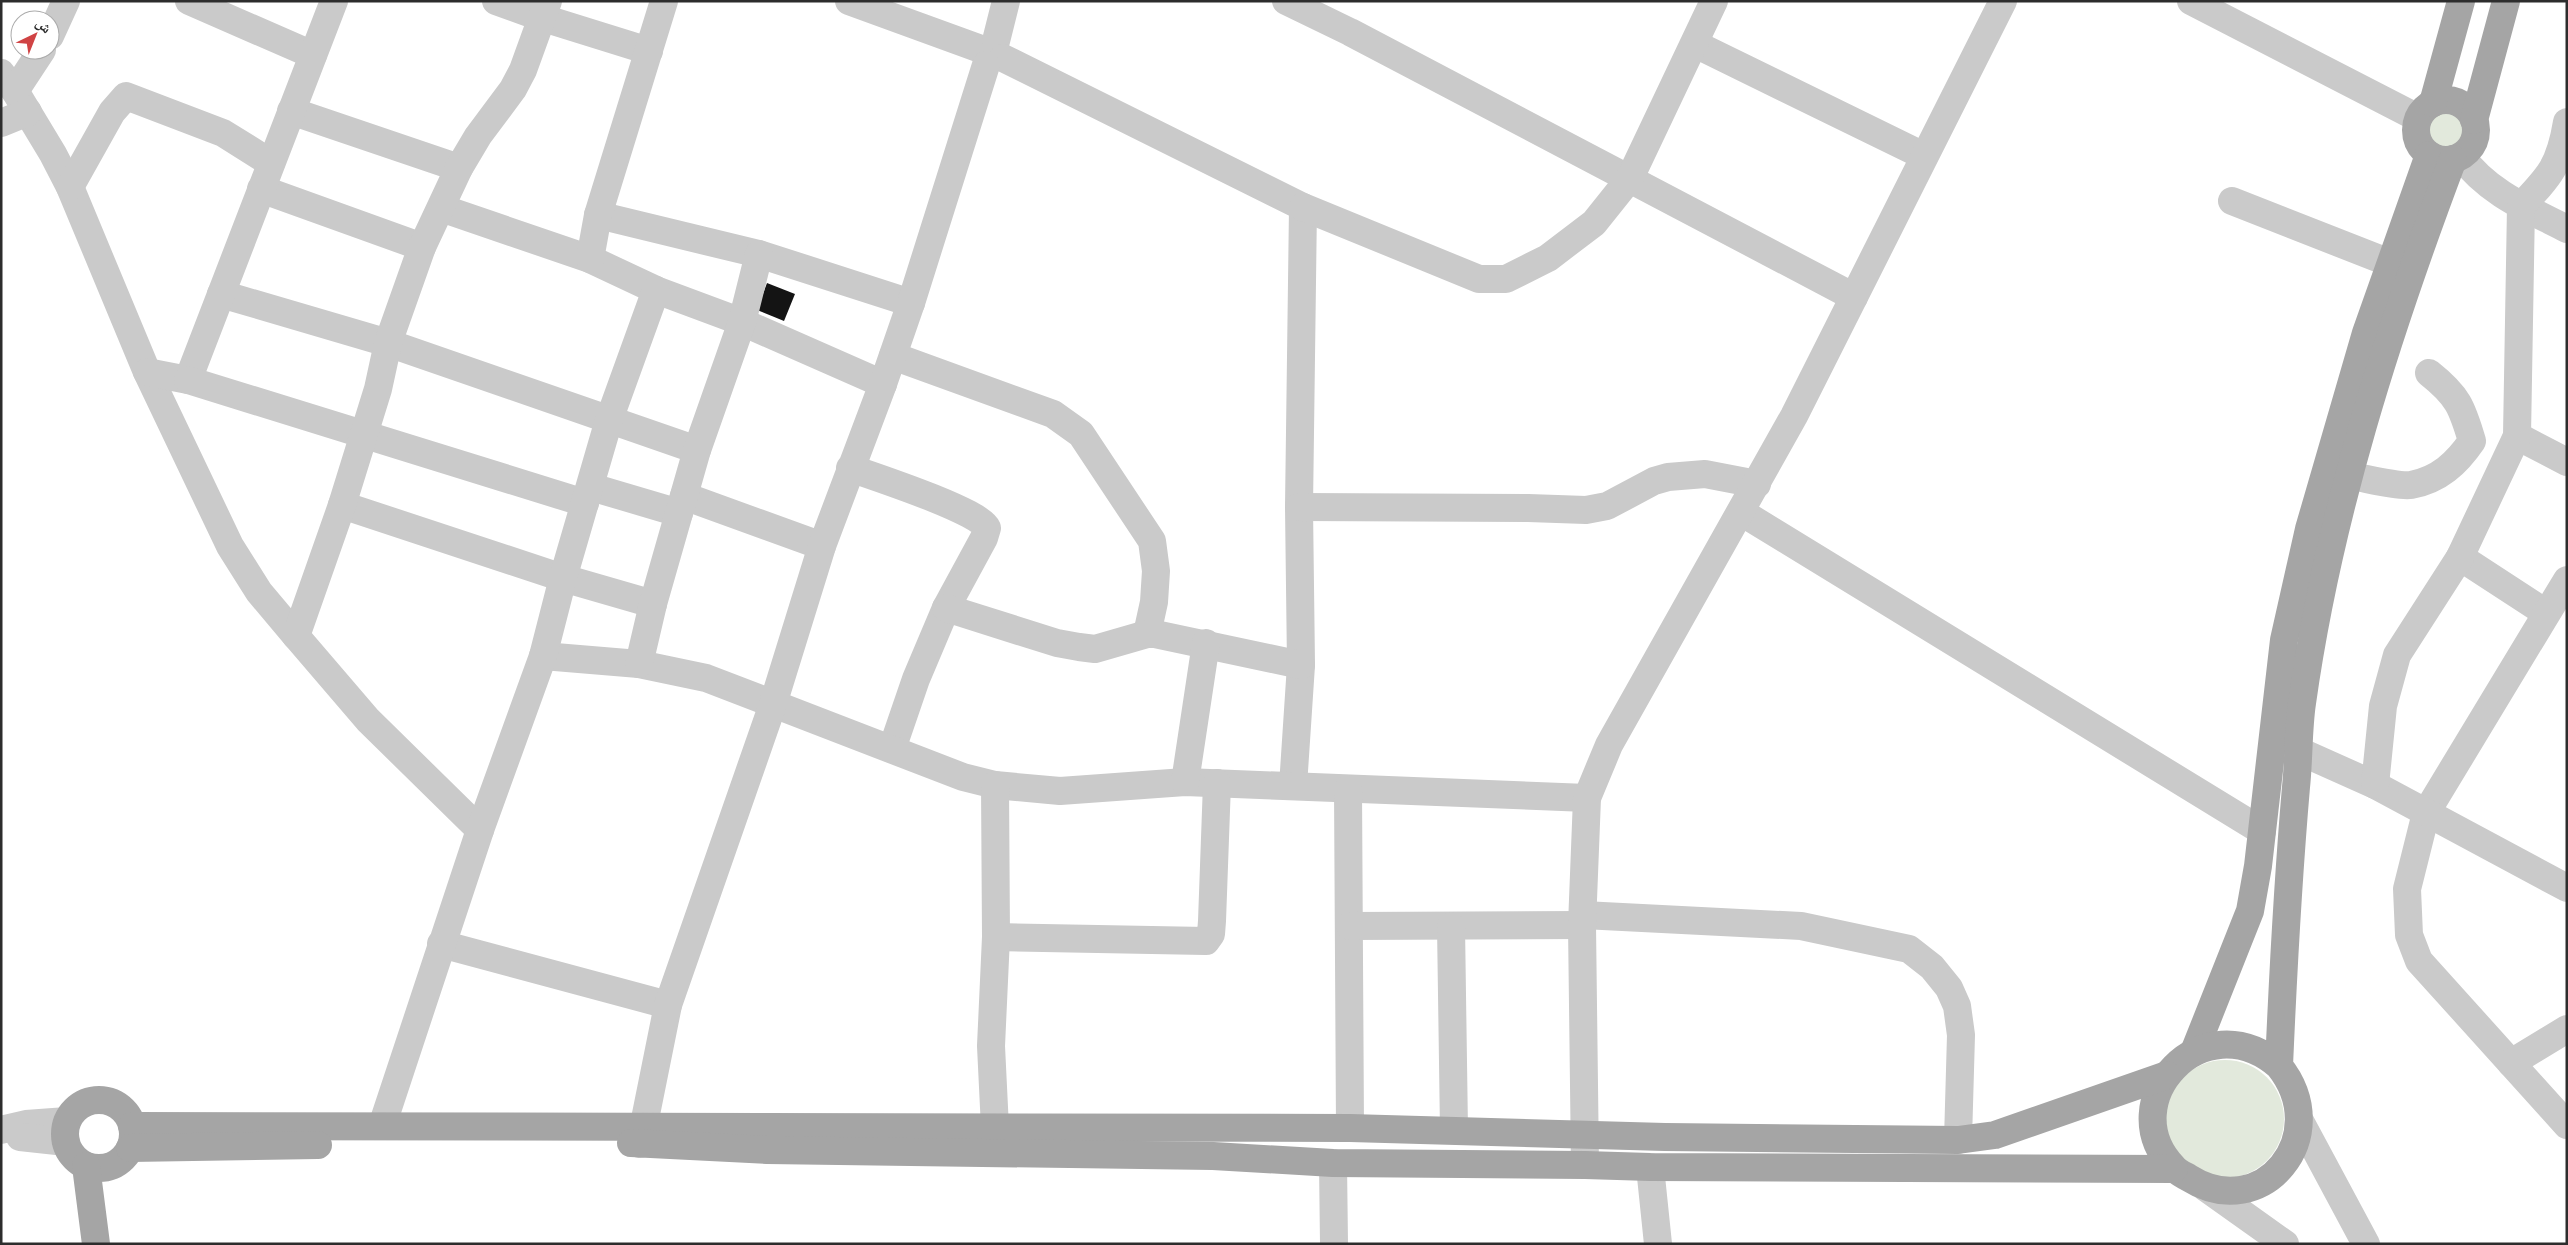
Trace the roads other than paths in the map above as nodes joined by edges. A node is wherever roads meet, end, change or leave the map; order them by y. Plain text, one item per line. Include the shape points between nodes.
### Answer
1 (66, 1) edge
2 (189, 1) edge
3 (334, 1) edge
4 (496, 1) edge
5 (664, 1) edge
6 (849, 1) edge
7 (1006, 1) edge
8 (1286, 1) edge
9 (1714, 1) edge
10 (2003, 1) edge
11 (2191, 1) edge
12 (2461, 1) edge
13 (2506, 1) edge
14 (546, 10) edge
15 (60, 14) edge
16 (1696, 44) junction
17 (649, 51) junction
18 (991, 53) junction
19 (313, 55) junction
20 (36, 60) edge
21 (15, 92) edge
22 (291, 111) junction
23 (2426, 111) junction
24 (2474, 120) junction
25 (2567, 122) edge
26 (1, 123) edge
27 (1924, 156) junction
28 (2448, 157) junction
29 (271, 163) junction
30 (459, 168) junction
31 (1630, 178) junction
32 (70, 187) junction
33 (261, 189) junction
34 (2232, 201) dead end
35 (2521, 206) junction
36 (1303, 207) junction
37 (441, 208) junction
38 (598, 215) junction
39 (2567, 229) edge
40 (422, 248) junction
41 (759, 254) junction
42 (590, 260) junction
43 (2390, 263) junction
44 (656, 290) junction
45 (221, 294) junction
46 (1854, 298) junction
47 (910, 303) junction
48 (742, 322) junction
49 (388, 343) junction
50 (893, 356) junction
51 (147, 372) junction
52 (2429, 374) dead end
53 (188, 380) junction
54 (883, 384) junction
55 (608, 420) junction
56 (363, 433) junction
57 (2517, 436) junction
58 (697, 450) junction
59 (2567, 462) edge
60 (850, 468) junction
61 (2351, 476) junction
62 (1757, 484) junction
63 (588, 495) junction
64 (342, 505) junction
65 (681, 505) junction
66 (1299, 507) junction
67 (1741, 512) junction
68 (822, 546) junction
69 (2460, 557) junction
70 (563, 578) junction
71 (2567, 580) edge
72 (652, 604) junction
73 (946, 608) junction
74 (2546, 613) junction
75 (1147, 634) junction
76 (296, 636) junction
77 (1206, 643) junction
78 (543, 656) junction
79 (639, 664) junction
80 (1302, 665) junction
81 (773, 704) junction
82 (892, 749) junction
83 (2299, 752) junction
84 (1185, 782) junction
85 (1217, 783) junction
86 (995, 785) junction
87 (1293, 786) junction
88 (2375, 786) junction
89 (1348, 789) junction
90 (1587, 798) junction
91 (2426, 813) junction
92 (480, 830) junction
93 (2262, 831) junction
94 (2567, 888) edge
95 (1582, 920) junction
96 (1350, 926) junction
97 (1451, 926) junction
98 (996, 937) junction
99 (441, 944) junction
100 (668, 1006) junction
101 (2567, 1029) edge
102 (2194, 1052) junction
103 (2511, 1063) junction
104 (2279, 1066) junction
105 (2167, 1075) junction
106 (2300, 1120) junction
107 (2567, 1125) edge
108 (382, 1126) junction
109 (994, 1128) junction
110 (1350, 1128) junction
111 (3, 1130) edge
112 (1454, 1130) junction
113 (67, 1132) junction
114 (641, 1135) junction
115 (1584, 1135) junction
116 (131, 1137) junction
117 (1958, 1140) junction
118 (1333, 1163) junction
119 (1584, 1165) junction
120 (96, 1167) junction
121 (1650, 1168) junction
122 (2174, 1168) junction
123 (2204, 1188) junction
124 (96, 1244) edge
125 (1334, 1244) edge
126 (1658, 1244) edge
127 (2285, 1244) edge
128 (2366, 1244) edge

1 - 15 street
2 - 19 street
3 - 19 street
4 - 14 street
5 - 17 street
6 - 18 street
7 - 18 street
8 - 31 street
9 - 16 street
10 - 27 street
11 - 23 street
12 - 23 main road
13 - 24 main road
14 - 17 street
14 - 30 street via 513,89
16 - 27 street
16 - 31 street
17 - 38 street
18 - 36 street
18 - 47 street
19 - 22 street
20 - 21 street
21 - 26 street
21 - 32 street
22 - 29 street
22 - 30 street
23 - 24 main road via 2447,100 2461,104
23 - 28 main road via 2416,134 2423,149
24 - 28 main road via 2473,144
25 - 35 street via 2558,162
27 - 46 street
28 - 35 street
28 - 43 main road
28 - 61 main road
29 - 32 street via 223,133 126,96 112,112
29 - 33 street
30 - 37 street
31 - 36 street via 1594,223 1548,258 1506,279 1479,279
31 - 46 street
32 - 51 street
33 - 40 street
33 - 45 street
34 - 43 street
35 - 39 street
35 - 57 street
36 - 66 street
37 - 40 street
37 - 42 street
38 - 41 street
38 - 42 street
40 - 49 street
41 - 47 street
41 - 48 street
42 - 44 street
43 - 93 main road via 2317,501 2286,631
44 - 48 street
44 - 55 street
45 - 49 street
45 - 53 street
46 - 62 street
47 - 50 street
48 - 54 street
48 - 58 street
49 - 55 street
49 - 56 street via 378,389
50 - 54 street
50 - 75 street via 1053,414 1081,434 1152,541 1156,571
51 - 53 street
51 - 76 street via 230,546 259,592
52 - 61 street via 2445,386 2463,410 2472,441 2460,459 2444,473 2410,486
53 - 56 street
54 - 60 street
55 - 58 street
55 - 63 street
56 - 63 street
56 - 64 street
57 - 59 street
57 - 69 street
58 - 65 street
60 - 68 street
60 - 73 street via 951,506 985,523 984,538
61 - 83 main road via 2322,588 2302,706
62 - 66 street via 1705,474 1668,477 1607,506 1586,510
62 - 67 street
63 - 65 street
63 - 70 street
64 - 70 street
64 - 76 street
65 - 68 street
65 - 72 street
66 - 80 street
67 - 90 street via 1609,745
67 - 93 street
68 - 81 street
69 - 74 street
69 - 88 street via 2397,654 2383,706
70 - 72 street
70 - 78 street
71 - 74 street
72 - 79 street
73 - 75 street via 1079,647 1095,649
73 - 82 street via 916,679
74 - 91 street
75 - 77 street
76 - 92 street via 368,720
77 - 80 street
77 - 84 street
78 - 79 street
78 - 92 street
79 - 81 street via 706,678
80 - 87 street
81 - 82 street
81 - 100 street
82 - 86 street via 963,777
83 - 88 street
83 - 104 main road via 2290,842
84 - 85 street
84 - 86 street via 1060,790
85 - 87 street
85 - 98 street via 1212,921 1211,934 1206,941
86 - 98 street
87 - 89 street
88 - 91 street
89 - 90 street
89 - 96 street
90 - 95 street
91 - 94 street
91 - 103 street via 2407,889 2407,920 2413,950
92 - 99 street
93 - 102 main road via 2250,911
95 - 97 street
95 - 115 street
95 - 117 street via 1802,926 1909,949 1932,967 1949,988 1957,1006 1961,1036
96 - 97 street
96 - 110 street
97 - 112 street
98 - 109 street via 991,1046
99 - 100 street
99 - 108 street
100 - 114 street
101 - 103 street
102 - 104 main road via 2216,1045 2239,1045 2260,1053
102 - 105 main road
103 - 107 street
104 - 106 main road via 2295,1091
105 - 117 main road via 1995,1135
105 - 122 main road via 2154,1106 2154,1123 2164,1155
106 - 123 main road via 2293,1149 2275,1173 2242,1189
106 - 128 street
108 - 114 main road
108 - 116 main road
109 - 110 main road
109 - 114 main road
110 - 112 main road
111 - 113 street via 26,1124
112 - 115 main road
113 - 116 main road via 81,1105 102,1100 121,1108
113 - 120 main road via 77,1160
114 - 116 main road
114 - 118 main road via 777,1150 1213,1156
115 - 117 main road
115 - 119 street
116 - 120 main road via 117,1164
118 - 119 main road
118 - 125 street
119 - 121 main road
120 - 124 main road
121 - 122 main road
121 - 126 street
122 - 123 main road
123 - 127 street

